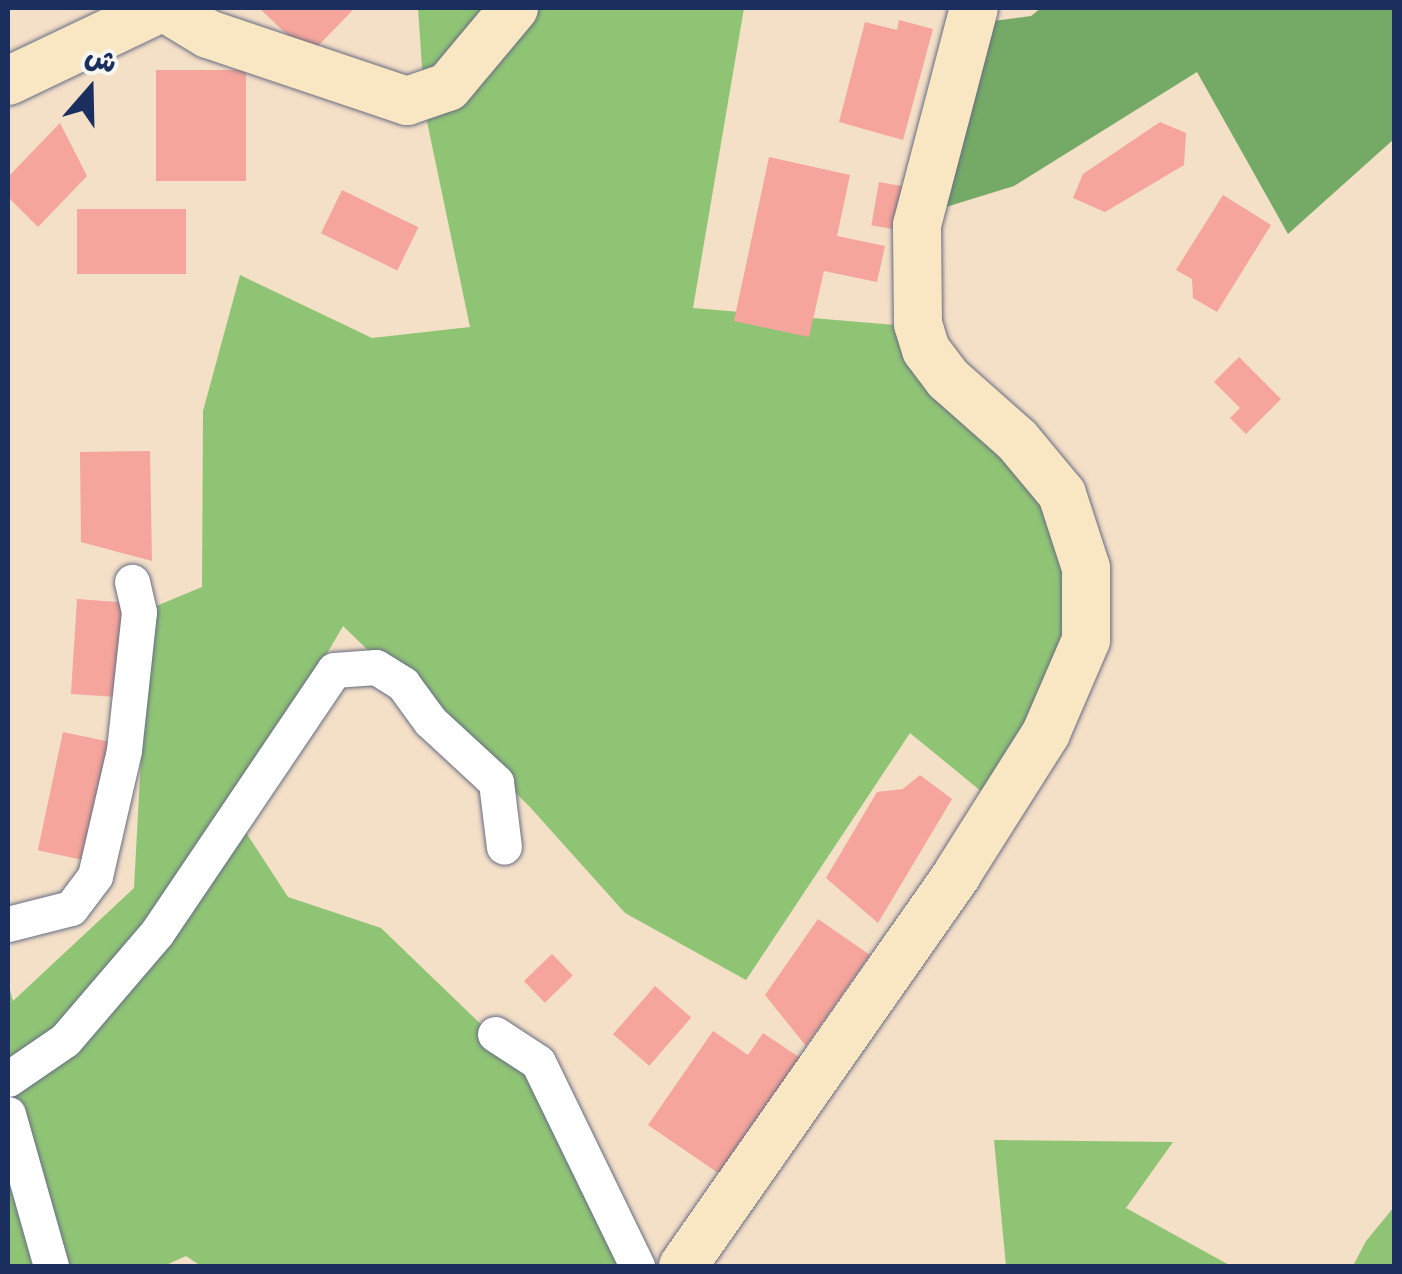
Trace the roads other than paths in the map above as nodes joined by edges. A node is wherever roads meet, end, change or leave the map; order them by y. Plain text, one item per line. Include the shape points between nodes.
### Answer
1 (163, 8) edge
2 (514, 8) edge
3 (974, 8) edge
4 (8, 81) edge
5 (132, 582) dead end
6 (504, 847) dead end
7 (8, 924) edge
8 (495, 1034) dead end
9 (8, 1079) edge
10 (8, 1114) edge
11 (51, 1266) edge
12 (636, 1266) edge
13 (683, 1266) edge

1 - 2 street via 208,34 394,98 421,101 448,86
1 - 4 street
3 - 13 street via 917,225 918,324 926,350 948,379 1017,440 1062,494 1086,568 1086,640 1046,733 957,874
5 - 7 street via 139,612 124,750 95,876 71,908
6 - 9 street via 496,782 430,721 403,684 376,668 334,670 156,934 65,1040
8 - 12 street via 538,1062
10 - 11 street

